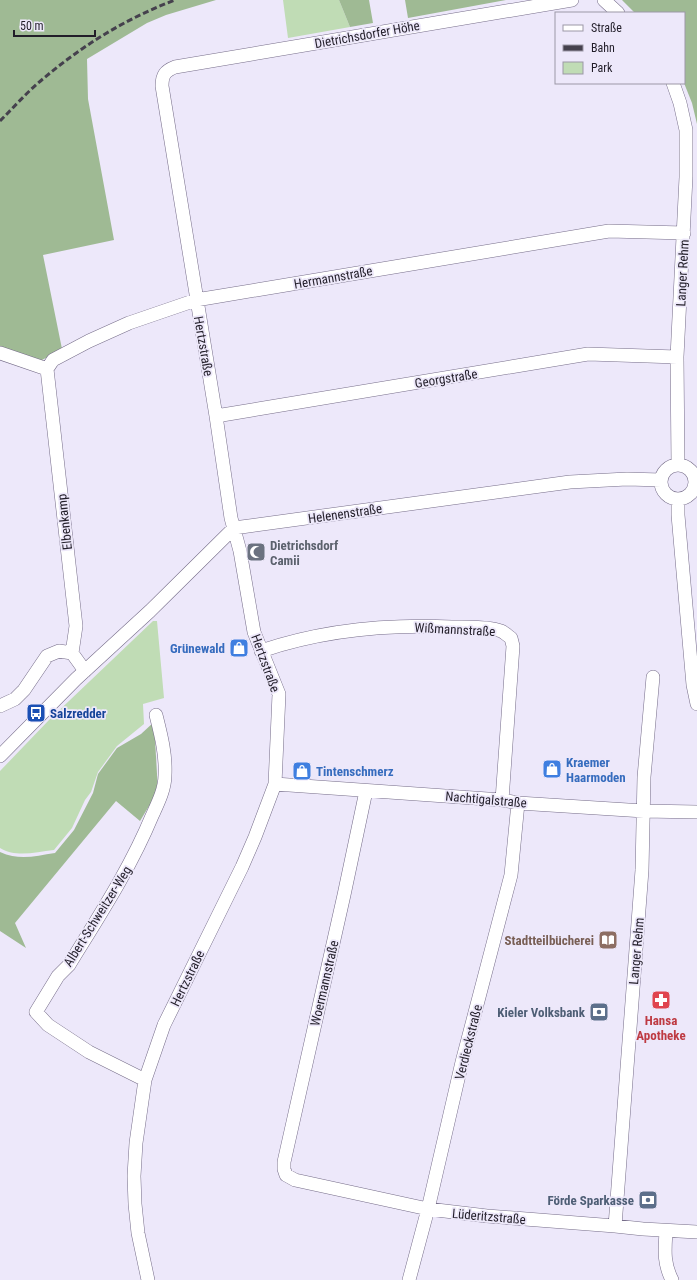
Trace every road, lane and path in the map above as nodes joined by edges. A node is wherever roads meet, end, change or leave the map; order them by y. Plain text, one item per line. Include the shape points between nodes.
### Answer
1 (572, 0) edge
2 (604, 0) edge
3 (617, 12) edge
4 (164, 73) joint
5 (673, 84) edge
6 (692, 178) edge
7 (684, 233) junction
8 (196, 300) junction
9 (0, 353) edge
10 (677, 357) junction
11 (47, 369) junction
12 (216, 416) junction
13 (678, 465) junction
14 (661, 480) junction
15 (678, 499) junction
16 (234, 528) junction
17 (261, 651) junction
18 (72, 653) junction
19 (85, 671) junction
20 (653, 677) dead end
21 (697, 704) edge
22 (0, 706) edge
23 (156, 715) dead end
24 (0, 756) edge
25 (274, 784) junction
26 (366, 791) junction
27 (502, 800) junction
28 (518, 802) junction
29 (644, 811) junction
30 (697, 812) edge
31 (145, 1080) junction
32 (286, 1175) joint
33 (428, 1209) junction
34 (615, 1226) junction
35 (666, 1230) junction
36 (697, 1232) edge
37 (148, 1280) edge
38 (409, 1280) edge
39 (672, 1280) edge

1 - 4 street, Dietrichsdorfer Höhe via 174,67
2 - 3 street
4 - 8 street, Hertzstraße via 162,86
5 - 6 street, Langer Rehm via 686,130
6 - 7 street, Langer Rehm
7 - 8 street, Hermannstraße via 609,231
7 - 10 street, Langer Rehm
8 - 11 street, Hermannstraße via 129,323 89,341 53,360
8 - 12 street, Hertzstraße
9 - 11 street
10 - 12 street, Georgstraße via 588,354
10 - 13 street, Langer Rehm
11 - 18 street, Elbenkamp via 76,626
12 - 16 street, Hertzstraße
13 - 14 street via 665,471
13 - 15 street via 688,468 695,482 692,492
14 - 15 street via 667,495
14 - 16 street, Helenenstraße via 570,482
15 - 21 street via 693,685
16 - 17 street, Hertzstraße via 254,632
16 - 19 street
17 - 25 street, Hertzstraße via 279,694
17 - 27 street, Wißmannstraße via 319,635 382,627 435,626 501,631 511,638 513,646
18 - 19 street
18 - 22 street via 59,651 47,656 24,690
19 - 24 street
20 - 29 street, Langer Rehm via 644,777
23 - 31 street, Albert-Schweitzer-Weg via 164,746 163,791 124,874 69,965 58,976 36,1012 48,1025 89,1052
25 - 26 street, Nachtigalstraße
25 - 31 street, Hertzstraße via 242,867 164,1025
26 - 27 street, Nachtigalstraße
26 - 32 street, Woermannstraße via 284,1162
27 - 28 street, Nachtigalstraße
28 - 29 street, Nachtigalstraße
28 - 33 street, Verdieckstraße via 510,875 462,1062
29 - 30 street, Nachtigalstraße
29 - 34 street, Langer Rehm via 642,870
31 - 37 street, Hertzstraße via 134,1176 138,1233
32 - 33 street, Lüderitzstraße via 295,1180
33 - 34 street, Lüderitzstraße
33 - 38 street, Verdieckstraße
34 - 35 street, Lüderitzstraße
35 - 36 street, Lüderitzstraße
35 - 39 street via 665,1259

